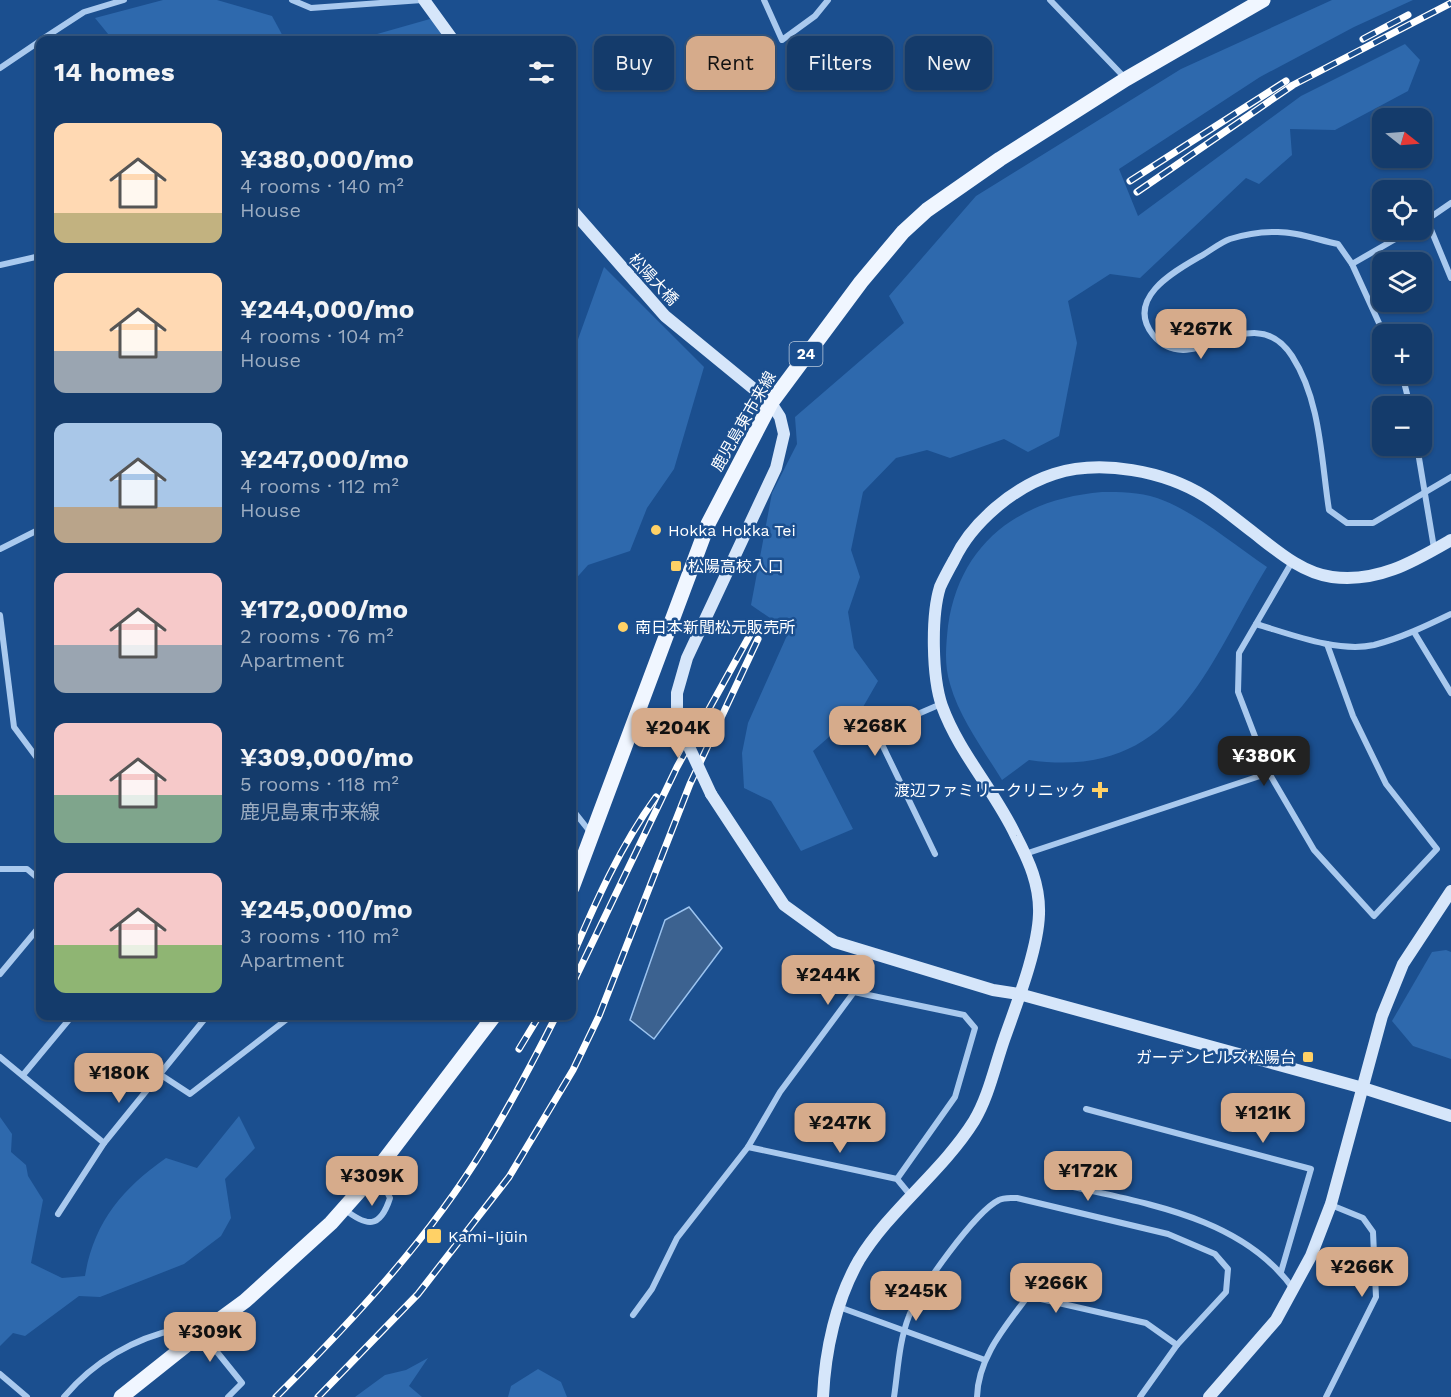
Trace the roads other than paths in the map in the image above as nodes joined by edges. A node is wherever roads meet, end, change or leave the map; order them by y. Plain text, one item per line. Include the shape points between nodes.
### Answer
1 (123, 0) edge
2 (292, 0) edge
3 (423, 0) edge
4 (764, 0) edge
5 (828, 0) edge
6 (1050, 0) edge
7 (1263, 0) edge
8 (48, 36) edge
9 (450, 36) edge
10 (36, 44) edge
11 (0, 68) edge
12 (1126, 79) junction
13 (1451, 203) edge
14 (576, 215) edge
15 (1432, 216) edge
16 (1432, 238) edge
17 (1394, 240) edge
18 (36, 257) edge
19 (1352, 264) junction
20 (0, 265) edge
21 (1451, 278) edge
22 (1379, 324) edge
23 (771, 403) junction
24 (1420, 456) edge
25 (1451, 477) edge
26 (1426, 492) junction
27 (36, 531) edge
28 (1451, 540) edge
29 (0, 549) edge
30 (1435, 550) junction
31 (1292, 562) junction
32 (1451, 614) edge
33 (0, 615) edge
34 (1256, 624) junction
35 (1414, 632) junction
36 (1327, 644) junction
37 (1451, 693) edge
38 (941, 704) junction
39 (36, 757) edge
40 (1269, 773) junction
41 (576, 814) edge
42 (593, 836) junction
43 (935, 854) dead end
44 (1025, 854) junction
45 (0, 869) edge
46 (36, 877) edge
47 (576, 878) edge
48 (1451, 891) edge
49 (36, 931) edge
50 (0, 974) edge
51 (1019, 994) junction
52 (69, 1020) edge
53 (199, 1020) edge
54 (286, 1020) edge
55 (485, 1020) edge
56 (201, 1022) joint
57 (0, 1057) edge
58 (158, 1073) junction
59 (23, 1075) junction
60 (1363, 1088) junction
61 (1086, 1109) dead end
62 (1451, 1116) edge
63 (104, 1143) junction
64 (748, 1147) junction
65 (370, 1179) junction
66 (897, 1179) junction
67 (1069, 1186) dead end
68 (911, 1197) junction
69 (1331, 1204) junction
70 (343, 1208) junction
71 (58, 1214) dead end
72 (1281, 1272) junction
73 (1294, 1290) junction
74 (839, 1307) junction
75 (633, 1315) dead end
76 (904, 1330) junction
77 (204, 1331) junction
78 (188, 1343) junction
79 (1177, 1345) junction
80 (985, 1360) junction
81 (0, 1374) edge
82 (27, 1397) edge
83 (64, 1397) edge
84 (121, 1397) edge
85 (228, 1397) edge
86 (823, 1397) edge
87 (894, 1397) edge
88 (977, 1397) edge
89 (1140, 1397) edge
90 (1209, 1397) edge
91 (1326, 1397) edge

1 - 8 street via 84,12
2 - 3 street via 311,8
3 - 9 street
4 - 5 street via 782,40
6 - 12 street
7 - 12 main road, 鹿児島東市来線 / 24
10 - 11 street
12 - 23 main road, 鹿児島東市来線 / 24 via 927,210 861,282
13 - 15 street
14 - 23 street, 松陽大橋 via 665,316
16 - 21 street
17 - 19 street
18 - 20 street
19 - 22 street
19 - 26 street via 1338,244 1276,231 1229,240 1161,281 1149,301 1147,322 1167,348 1180,351 1240,333 1269,336 1280,343 1302,375 1320,430 1329,510 1347,524 1374,523
23 - 42 main road, 鹿児島東市来線 / 24 via 708,524
23 - 51 street, bridge via 783,425 783,448 687,658 677,693 677,712 684,736 711,794 784,905 835,942 993,990
24 - 26 street
25 - 26 street
26 - 30 street
27 - 29 street
28 - 30 street
30 - 31 street via 1401,569 1357,577 1329,577
31 - 34 street
31 - 38 street via 1204,495 1171,481 1120,468 1056,473 1000,505 958,550 941,586 935,611
32 - 35 street
33 - 39 street via 14,727
34 - 36 street
34 - 40 street via 1239,653 1238,692
35 - 36 street via 1371,645
35 - 37 street
36 - 40 street via 1353,716 1386,784 1437,849 1374,916 1314,850
38 - 43 street via 876,732
38 - 44 street via 973,765 1005,812
40 - 44 street
41 - 42 street
42 - 47 main road, 鹿児島東市来線 / 24
44 - 51 street via 1035,878 1039,915
45 - 46 street via 27,869
48 - 60 street via 1403,964 1382,1016
49 - 50 street
51 - 60 street
51 - 68 street via 976,1119
52 - 59 street
53 - 56 street
54 - 58 street via 190,1094
55 - 65 main road
56 - 58 street
57 - 59 street
58 - 63 street
59 - 63 street
60 - 62 street
60 - 69 street
61 - 72 street via 1311,1169
63 - 71 street
64 - 66 street
64 - 66 street via 780,1092 854,992 964,1015 975,1028 955,1097
64 - 75 street via 677,1238 652,1289
65 - 70 main road
65 - 70 street via 386,1190 390,1198 379,1219 363,1222
66 - 68 street
67 - 72 street via 1176,1211 1222,1230
68 - 74 street via 860,1258
69 - 73 street
69 - 91 street via 1363,1218 1373,1232 1376,1297
70 - 77 main road via 245,1301
72 - 73 street
73 - 90 street via 1254,1348
74 - 76 street
74 - 86 street
76 - 79 street via 909,1313 939,1266 989,1206 1001,1199 1017,1198 1168,1234 1215,1254 1228,1269 1226,1293
76 - 80 street
76 - 87 street
77 - 78 main road
77 - 85 street via 242,1383
78 - 83 street via 178,1329 152,1335 104,1361
78 - 84 main road
79 - 80 street via 1146,1323 1028,1296
79 - 89 street
80 - 88 street
81 - 82 street

